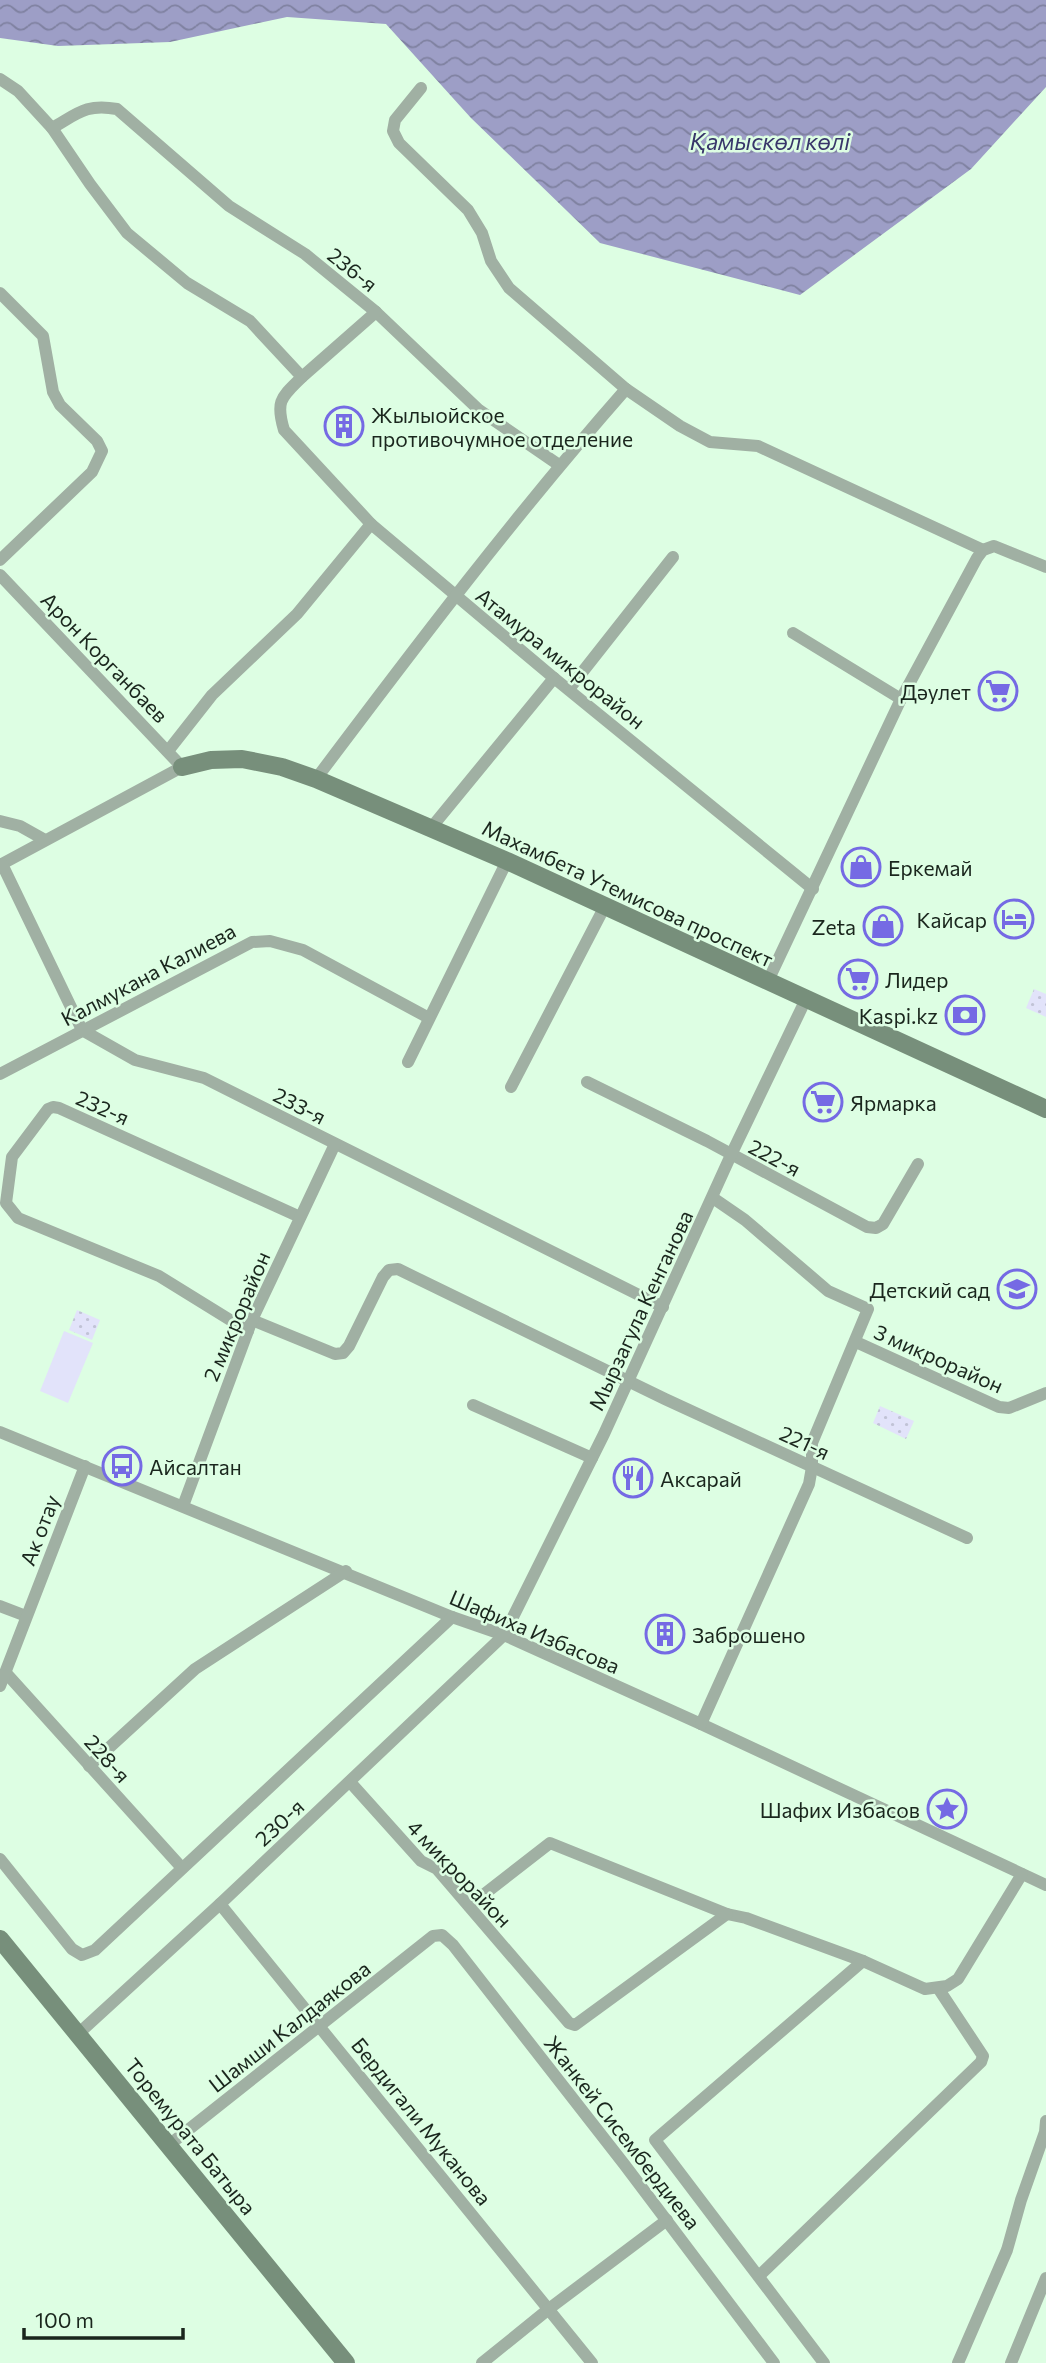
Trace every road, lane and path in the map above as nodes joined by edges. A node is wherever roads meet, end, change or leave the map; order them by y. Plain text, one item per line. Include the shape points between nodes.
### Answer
1 (0, 79) edge
2 (421, 88) dead end
3 (52, 128) junction
4 (0, 293) edge
5 (376, 312) junction
6 (302, 376) junction
7 (626, 389) junction
8 (559, 465) junction
9 (371, 524) junction
10 (983, 550) junction
11 (673, 557) dead end
12 (0, 560) edge
13 (1046, 566) edge
14 (0, 575) edge
15 (455, 596) junction
16 (793, 633) dead end
17 (554, 678) junction
18 (569, 690) junction
19 (901, 699) junction
20 (168, 751) junction
21 (181, 767) junction
22 (316, 779) junction
23 (0, 821) edge
24 (431, 828) junction
25 (46, 840) junction
26 (507, 861) junction
27 (1, 864) edge
28 (813, 889) junction
29 (606, 906) junction
30 (768, 982) junction
31 (806, 999) junction
32 (429, 1018) junction
33 (82, 1030) junction
34 (408, 1062) dead end
35 (0, 1073) edge
36 (587, 1082) dead end
37 (511, 1087) dead end
38 (1046, 1109) edge
39 (335, 1144) junction
40 (731, 1156) junction
41 (918, 1164) dead end
42 (713, 1198) junction
43 (3, 1204) edge
44 (300, 1217) junction
45 (663, 1307) junction
46 (250, 1325) junction
47 (856, 1342) junction
48 (627, 1381) junction
49 (1046, 1392) edge
50 (473, 1405) dead end
51 (0, 1432) edge
52 (592, 1458) junction
53 (85, 1466) junction
54 (812, 1467) junction
55 (183, 1506) junction
56 (967, 1538) dead end
57 (346, 1572) junction
58 (0, 1606) edge
59 (26, 1616) junction
60 (452, 1617) junction
61 (504, 1635) junction
62 (6, 1673) junction
63 (0, 1686) edge
64 (701, 1724) junction
65 (89, 1766) junction
66 (350, 1782) junction
67 (0, 1858) edge
68 (181, 1868) junction
69 (1021, 1874) junction
70 (1046, 1885) edge
71 (220, 1904) junction
72 (470, 1906) junction
73 (727, 1914) junction
74 (433, 1936) joint
75 (0, 1939) edge
76 (863, 1961) junction
77 (937, 1988) junction
78 (320, 2027) junction
79 (78, 2034) junction
80 (1046, 2121) edge
81 (169, 2145) junction
82 (667, 2220) junction
83 (759, 2277) junction
84 (1046, 2278) edge
85 (550, 2308) junction
86 (346, 2363) edge
87 (482, 2363) edge
88 (593, 2363) edge
89 (774, 2363) edge
90 (824, 2363) edge
91 (958, 2363) edge
92 (1011, 2363) edge

1 - 3 street via 18,91
2 - 7 street via 395,120 393,131 399,143 468,210 509,288
3 - 5 street, 236-я via 87,108 117,109 229,206 305,254
3 - 6 street via 127,233 187,283 250,321
4 - 12 street via 43,336 53,392 102,451 92,472
5 - 6 street
5 - 8 street, 236-я via 479,410
6 - 9 street, Атамура микрорайон via 283,397 278,413 284,430
7 - 8 street
7 - 10 street via 710,442 758,446
8 - 15 street
9 - 15 street, Атамура микрорайон
9 - 20 street via 297,614 212,695
10 - 13 street via 994,546
10 - 19 street
11 - 18 street
14 - 20 street, Арон Корганбаев
15 - 17 street, Атамура микрорайон
15 - 22 street
16 - 19 street
17 - 18 street, Атамура микрорайон
17 - 24 street
18 - 28 street, Атамура микрорайон
19 - 28 street
20 - 21 street, Арон Корганбаев
21 - 22 street, Махамбета Утемисова проспект via 242,759
21 - 25 street
22 - 24 street, Махамбета Утемисова проспект
23 - 25 street
24 - 26 street, Махамбета Утемисова проспект
25 - 27 street
26 - 29 street, Махамбета Утемисова проспект
26 - 32 street
27 - 33 street
28 - 30 street
29 - 30 street, Махамбета Утемисова проспект
29 - 37 street
30 - 31 street, Махамбета Утемисова проспект
31 - 38 street, Махамбета Утемисова проспект
31 - 40 street, Мырзагула Кенганова
32 - 33 street, Калмукана Калиева via 303,950 270,941 251,942
32 - 34 street
33 - 35 street, Калмукана Калиева
33 - 39 street, 233-я via 135,1060 204,1078
36 - 40 street, 222-я
39 - 44 street, 2 микрорайон
39 - 45 street, 233-я
40 - 41 street, 222-я via 876,1228 883,1224
40 - 42 street, Мырзагула Кенганова
42 - 45 street, Мырзагула Кенганова
42 - 47 street via 828,1291 869,1309
43 - 44 street, 232-я via 12,1157 52,1107
43 - 46 street, 232-я via 18,1218 159,1276
44 - 46 street, 2 микрорайон
45 - 48 street, Мырзагула Кенганова
46 - 48 street, 232-я via 343,1353 383,1277 398,1269
46 - 55 street, 2 микрорайон
47 - 49 street, 3 микрорайон via 999,1406 1009,1408
47 - 54 street via 812,1443
48 - 52 street, Мырзагула Кенганова
48 - 54 street, 221-я
50 - 52 street
51 - 53 street, Шафиха Избасова
52 - 61 street, Мырзагула Кенганова
53 - 55 street, Шафиха Избасова
53 - 59 street, Ак отау
54 - 56 street, 221-я
54 - 64 street via 809,1485 772,1571
55 - 57 street, Шафиха Избасова
57 - 60 street, Шафиха Избасова
57 - 65 street via 195,1669
58 - 59 street
59 - 62 street, Ак отау
60 - 61 street, Шафиха Избасова
60 - 68 street, 230-я
61 - 64 street, Шафиха Избасова
61 - 66 street, 230-я
62 - 63 street, Ак отау
62 - 65 street, 228-я
64 - 69 street, Шафиха Избасова
65 - 68 street, 228-я
66 - 71 street, 230-я
66 - 72 street, 4 микрорайон via 421,1861 436,1869
67 - 68 street, 230-я via 72,1949 82,1955 95,1950
69 - 70 street, Шафиха Избасова
69 - 77 street via 958,1979
71 - 78 street, Бердигали Муканова
71 - 79 street, 230-я
72 - 73 street via 550,1843
72 - 73 street, 4 микрорайон via 575,2025
73 - 76 street
74 - 78 street, Шамши Калдаякова
74 - 82 street, Жанкей Сисембердиева via 442,1935 453,1945
75 - 79 street, Торемурата Батыра
76 - 77 street via 925,1989
76 - 83 street via 654,2140
77 - 83 street via 983,2056 981,2062
78 - 81 street, Шамши Калдаякова
78 - 85 street, Бердигали Муканова
79 - 81 street, Торемурата Батыра
80 - 91 street via 1007,2250
81 - 86 street, Торемурата Батыра
82 - 85 street
82 - 89 street, Жанкей Сисембердиева
83 - 90 street
84 - 92 street
85 - 87 street
85 - 88 street, Бердигали Муканова

